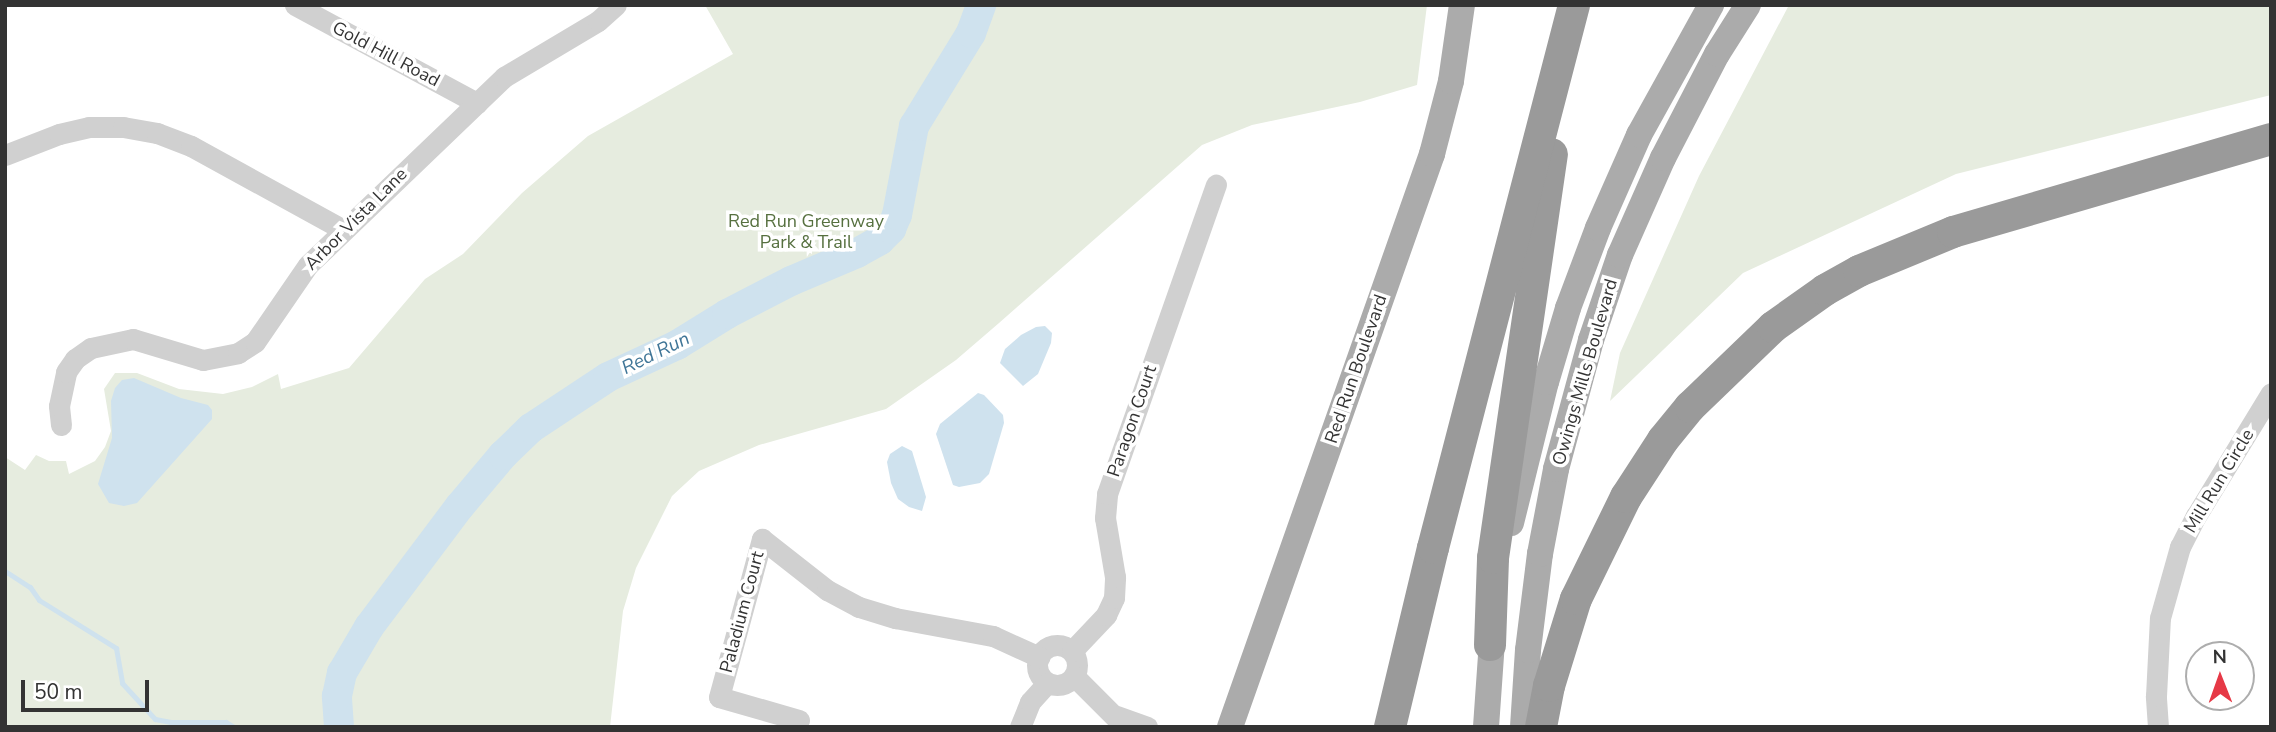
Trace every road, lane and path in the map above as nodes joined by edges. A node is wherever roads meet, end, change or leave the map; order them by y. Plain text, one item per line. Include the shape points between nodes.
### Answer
1 (295, 5) edge
2 (616, 5) edge
3 (1462, 5) edge
4 (1574, 5) edge
5 (1585, 5) edge
6 (1711, 5) edge
7 (1748, 5) edge
8 (477, 103) junction
9 (2271, 139) edge
10 (5, 155) edge
11 (1216, 185) dead end
12 (342, 229) junction
13 (1904, 252) junction
14 (2271, 393) edge
15 (61, 425) dead end
16 (1490, 645) junction
17 (1072, 651) junction
18 (1038, 657) junction
19 (1074, 676) junction
20 (1047, 682) junction
21 (2156, 696) junction
22 (799, 720) dead end
23 (1121, 721) edge
24 (1020, 727) edge
25 (1147, 727) edge
26 (1230, 727) edge
27 (1390, 727) edge
28 (1486, 727) edge
29 (1523, 727) edge
30 (1541, 727) edge
31 (1562, 727) edge
32 (2158, 727) edge
33 (2167, 727) edge

1 - 8 street, Gold Hill Road
2 - 8 street, Arbor Vista Lane via 598,21 520,64
3 - 26 main road, Red Run Boulevard via 1451,81 1432,153
4 - 27 highway
5 - 16 highway via 1547,183 1493,558
6 - 16 main road, Owings Mills Boulevard via 1639,135 1568,308 1504,551
7 - 29 main road, Owings Mills Boulevard via 1663,158 1620,256 1591,340 1556,468 1540,554
8 - 12 street, Arbor Vista Lane
9 - 13 highway via 2000,215
10 - 12 street via 89,127 157,133 191,146
11 - 17 street, Paragon Court via 1107,494 1105,518 1114,598 1106,615
12 - 15 street, Arbor Vista Lane via 307,265 255,342 238,353 202,360 133,339 91,348 75,359 66,372 59,406
13 - 30 highway via 1825,290 1773,327 1722,374 1663,440 1608,528 1576,599
13 - 31 highway via 1770,347 1690,431 1647,494 1610,563 1583,639
14 - 21 street, Mill Run Circle via 2180,547 2160,618
16 - 28 main road, Owings Mills Boulevard
17 - 18 street via 1054,645
17 - 19 street via 1077,663
18 - 20 street via 1038,672
18 - 22 street, Paladium Court via 993,636 895,618 841,599 762,539 719,697
19 - 20 street via 1062,685
19 - 23 street
20 - 24 street via 1030,702
21 - 32 street, Mill Run Circle
21 - 33 street, Mill Run Circle
23 - 25 street

